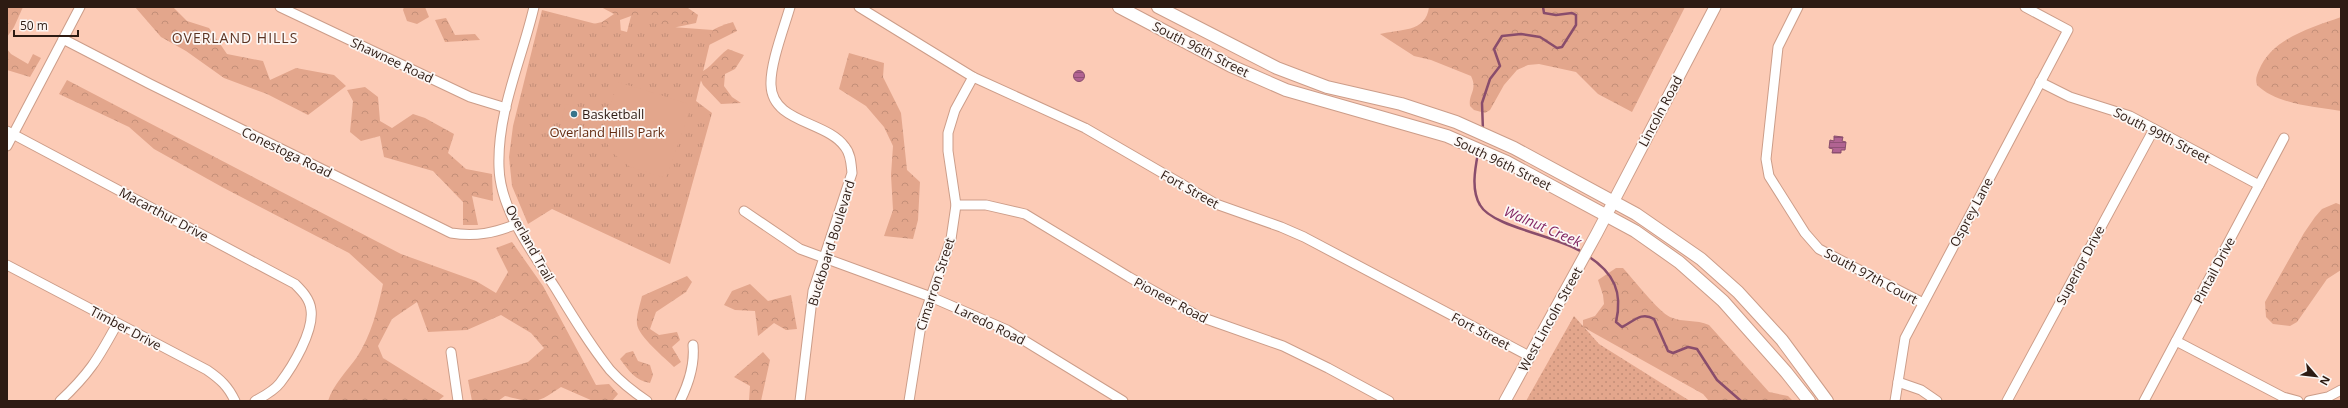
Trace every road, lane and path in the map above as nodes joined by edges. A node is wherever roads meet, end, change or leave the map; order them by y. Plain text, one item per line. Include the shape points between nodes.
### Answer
1 (80, 7) edge
2 (280, 7) edge
3 (534, 7) edge
4 (790, 7) edge
5 (859, 7) edge
6 (1119, 7) edge
7 (1158, 7) edge
8 (1715, 7) edge
9 (1798, 7) edge
10 (2025, 7) edge
11 (872, 10) edge
12 (63, 39) junction
13 (973, 77) junction
14 (2040, 82) junction
15 (506, 108) junction
16 (2154, 128) junction
17 (10, 132) edge
18 (2284, 138) dead end
19 (7, 146) edge
20 (2259, 185) junction
21 (1613, 202) junction
22 (956, 205) junction
23 (744, 211) dead end
24 (1606, 216) junction
25 (517, 224) junction
26 (824, 259) junction
27 (7, 265) edge
28 (931, 297) junction
29 (1922, 303) junction
30 (117, 324) junction
31 (2176, 341) junction
32 (693, 345) dead end
33 (451, 352) dead end
34 (1529, 356) junction
35 (1898, 382) junction
36 (2341, 390) edge
37 (60, 401) edge
38 (235, 401) edge
39 (255, 401) edge
40 (458, 401) edge
41 (647, 401) edge
42 (680, 401) edge
43 (800, 401) edge
44 (909, 401) edge
45 (1123, 401) edge
46 (1388, 401) edge
47 (1505, 401) edge
48 (1809, 401) edge
49 (1827, 401) edge
50 (1895, 401) edge
51 (1938, 401) edge
52 (2007, 401) edge
53 (2144, 401) edge
54 (2298, 401) edge
55 (2309, 401) edge

1 - 12 street
2 - 15 street, Shawnee Road via 470,97
3 - 15 street, Overland Trail
4 - 26 street, Buckboard Boulevard via 773,71 773,97 779,106 791,115 829,132 840,140 851,160 852,173 846,196
5 - 11 street, Fort Street
6 - 24 main road, South 96th Street via 1231,66 1286,90 1448,136 1507,162
7 - 21 main road, South 96th Street via 1277,68 1327,87 1401,104 1456,122 1514,148
8 - 21 street, Lincoln Road
9 - 29 street, South 97th Court via 1778,47 1766,169 1805,232 1819,249
10 - 14 street, Osprey Lane via 2068,30
11 - 13 street, Fort Street
12 - 17 street
12 - 25 street, Conestoga Road via 451,233 487,235
13 - 22 street, Cimarron Street via 955,110 948,133
13 - 34 street, Fort Street via 1085,128 1216,204 1304,237
14 - 16 street, South 99th Street via 2070,97 2125,114
14 - 29 street, Osprey Lane
15 - 25 street, Overland Trail via 499,145 499,168
16 - 20 street, South 99th Street
16 - 52 street, Superior Drive
17 - 19 street
17 - 39 street, Macarthur Drive via 295,284 305,295 311,308 312,323 280,384
18 - 20 street, Pintail Drive
20 - 31 street, Pintail Drive
21 - 24 street, Lincoln Road
21 - 49 main road, South 96th Street via 1658,227 1724,279 1782,340
22 - 28 street, Cimarron Street via 951,240
22 - 46 street, Pioneer Road via 986,205 1025,214 1191,312 1283,346
23 - 26 street, Laredo Road via 800,249
24 - 34 street, West Lincoln Street
24 - 48 main road, South 96th Street via 1654,244 1702,281 1740,317
25 - 41 street, Overland Trail via 586,338 612,371
26 - 28 street, Laredo Road
26 - 43 street, Buckboard Boulevard via 813,291
27 - 30 street, Timber Drive
28 - 44 street, Cimarron Street via 916,344
28 - 45 street, Laredo Road via 1006,330
29 - 35 street, Osprey Lane via 1905,338
30 - 37 street via 98,360
30 - 38 street, Timber Drive via 221,379
31 - 53 street, Pintail Drive
31 - 54 street via 2276,393
32 - 42 street via 692,372
33 - 40 street
34 - 47 street, West Lincoln Street
35 - 50 street, Osprey Lane
35 - 51 street via 1921,390
36 - 55 street via 2328,397

